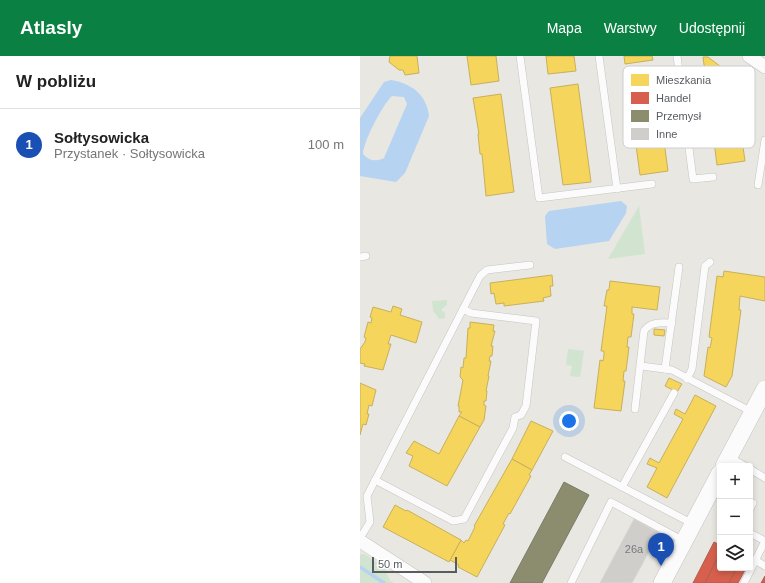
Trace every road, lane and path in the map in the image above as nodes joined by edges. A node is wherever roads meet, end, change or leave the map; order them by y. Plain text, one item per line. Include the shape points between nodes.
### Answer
1 (520, 56) edge
2 (599, 56) edge
3 (677, 56) edge
4 (749, 56) edge
5 (678, 66) edge
6 (765, 67) edge
7 (765, 140) edge
8 (689, 148) edge
9 (713, 177) dead end
10 (652, 184) dead end
11 (758, 185) dead end
12 (618, 189) junction
13 (710, 262) dead end
14 (530, 265) dead end
15 (679, 267) dead end
16 (463, 309) junction
17 (672, 323) junction
18 (641, 366) junction
19 (665, 369) junction
20 (688, 379) junction
21 (765, 389) edge
22 (674, 393) dead end
23 (635, 409) dead end
24 (752, 412) junction
25 (565, 457) dead end
26 (726, 462) edge
27 (753, 471) edge
28 (765, 478) edge
29 (717, 479) edge
30 (375, 480) junction
31 (622, 487) junction
32 (693, 524) junction
33 (753, 535) edge
34 (360, 539) edge
35 (684, 541) junction
36 (765, 541) edge
37 (755, 560) junction
38 (765, 566) edge
39 (425, 583) edge
40 (571, 583) edge
41 (662, 583) edge
42 (744, 583) edge

1 - 12 lane via 539,198
2 - 12 lane
3 - 5 lane
4 - 6 street
7 - 11 lane
8 - 9 lane via 693,179
10 - 12 lane
13 - 20 lane via 705,266 692,369
14 - 16 lane via 483,272
15 - 17 lane
16 - 30 lane
16 - 30 lane via 471,313 536,322 526,406 523,412 515,417 513,428 464,519 452,521
17 - 18 lane via 655,323 644,331
17 - 19 lane
18 - 19 lane
18 - 23 lane
19 - 20 lane
20 - 24 lane
21 - 24 street
22 - 31 lane
24 - 26 street
25 - 31 lane
27 - 28 lane
29 - 32 street
30 - 34 lane via 367,496 370,522
31 - 32 lane
32 - 35 street
33 - 36 lane
34 - 39 street
35 - 40 lane via 611,502
35 - 41 street
36 - 37 lane
37 - 38 lane
37 - 42 lane

